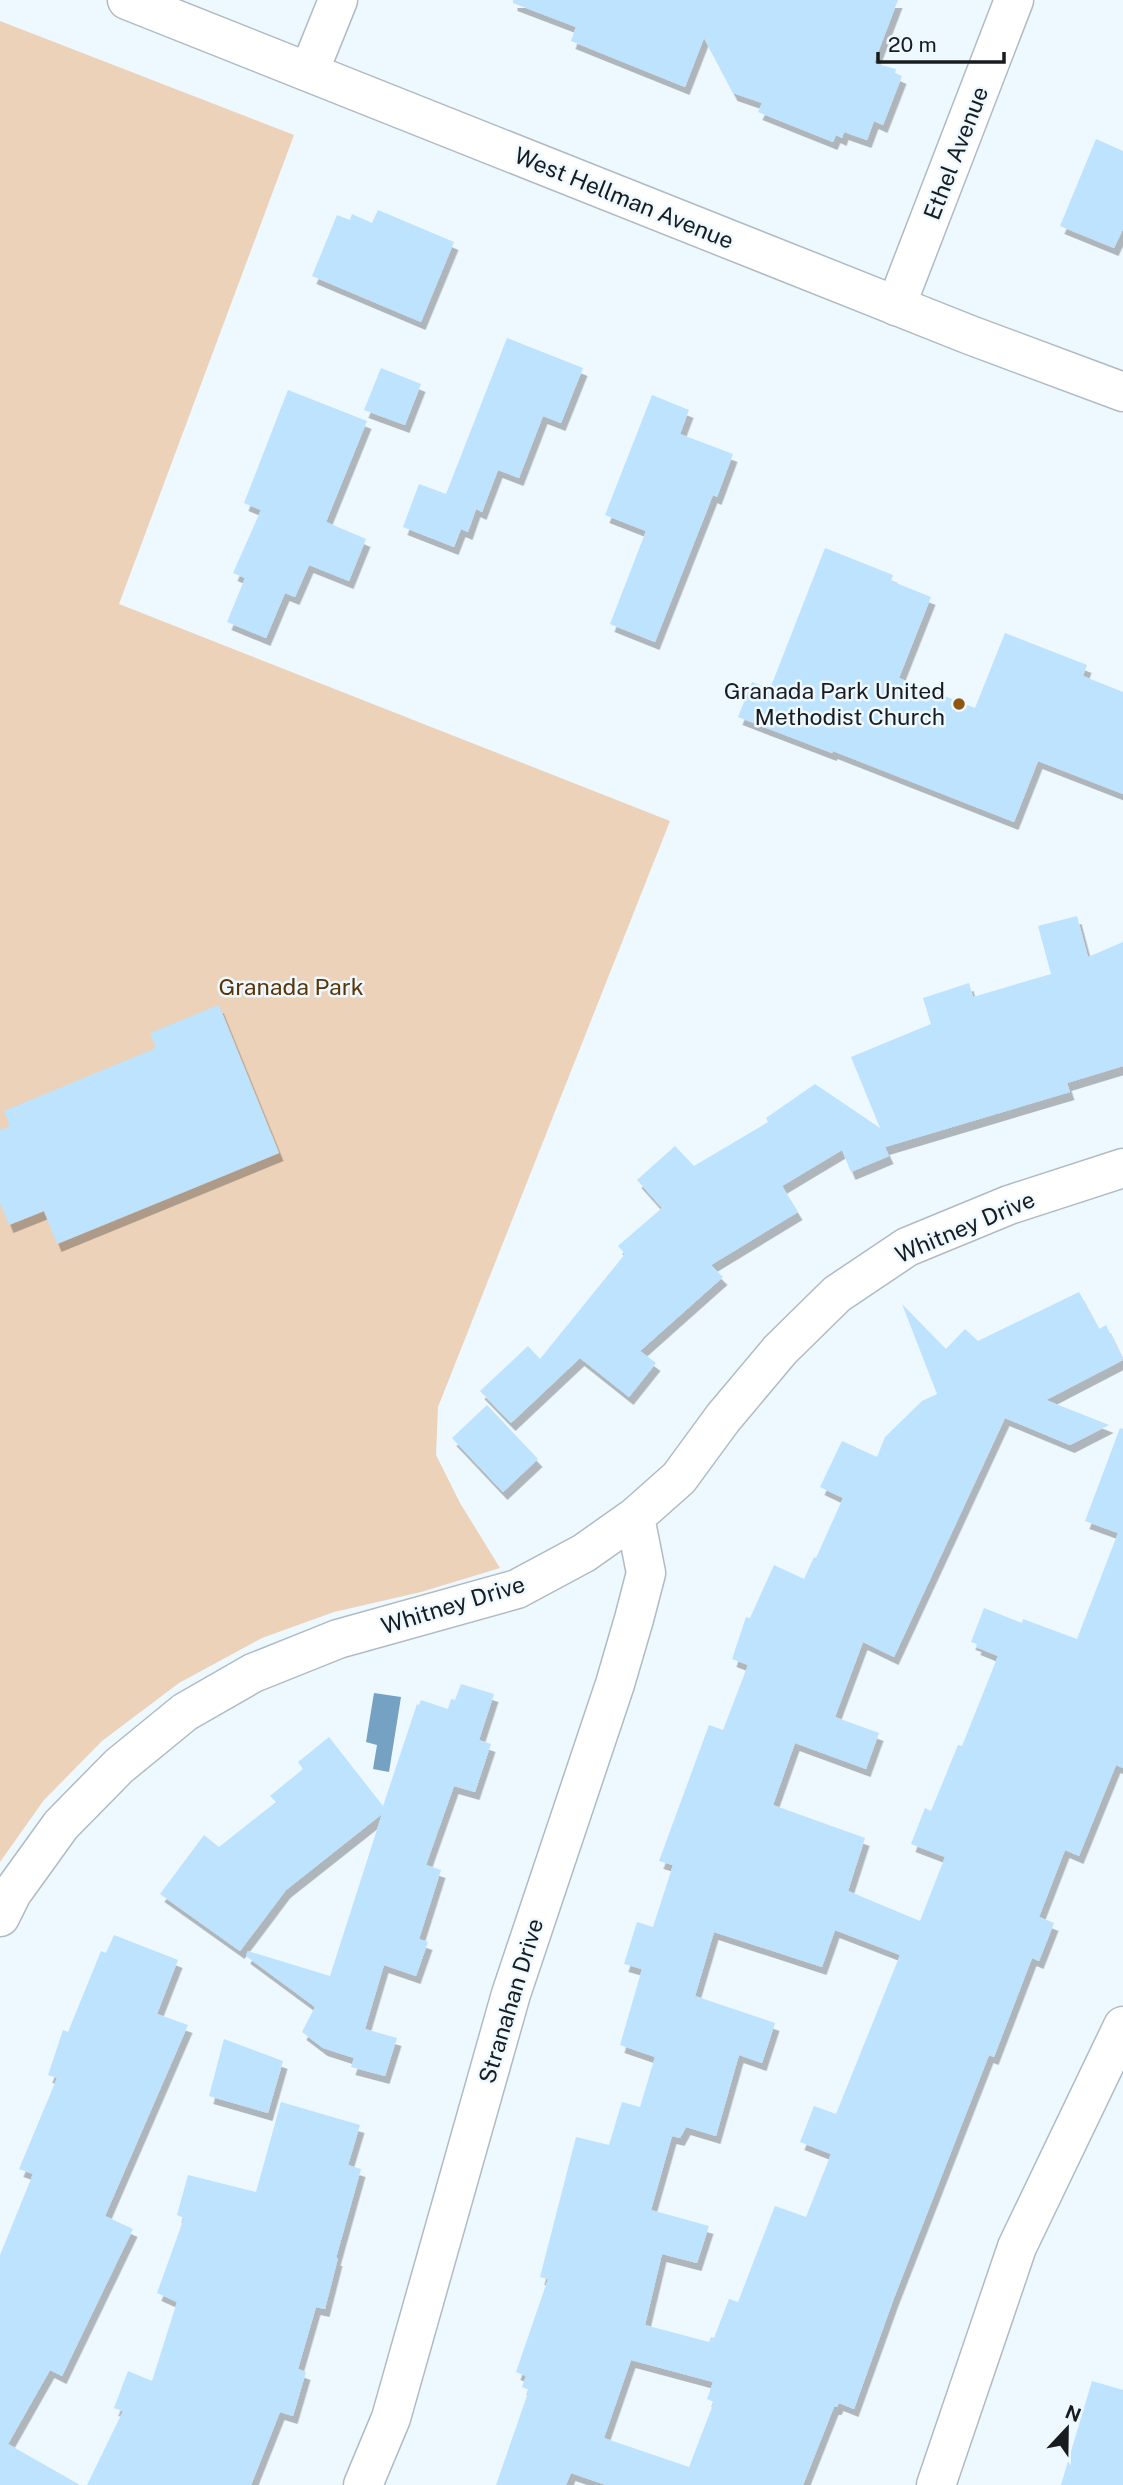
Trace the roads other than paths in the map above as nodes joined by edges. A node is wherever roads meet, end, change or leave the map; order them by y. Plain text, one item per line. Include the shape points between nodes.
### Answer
1 (127, 0) edge
2 (338, 0) edge
3 (1014, 0) edge
4 (309, 72) junction
5 (896, 306) junction
6 (1123, 392) edge
7 (1123, 1168) edge
8 (635, 1517) junction
9 (0, 1917) edge
10 (1123, 2026) edge
11 (363, 2485) edge
12 (936, 2485) edge

1 - 4 street, West Hellman Avenue
2 - 4 street
3 - 5 street, Ethel Avenue
4 - 5 street, West Hellman Avenue
5 - 6 street, West Hellman Avenue
7 - 8 street, Whitney Drive via 1009,1205 907,1247 837,1294 780,1350 679,1478
8 - 9 street, Whitney Drive via 584,1553 517,1590 338,1639 253,1673 185,1712 119,1766 61,1825
8 - 11 street, Stranahan Drive via 646,1573 634,1619 511,1994 391,2418
10 - 12 street via 1017,2246

